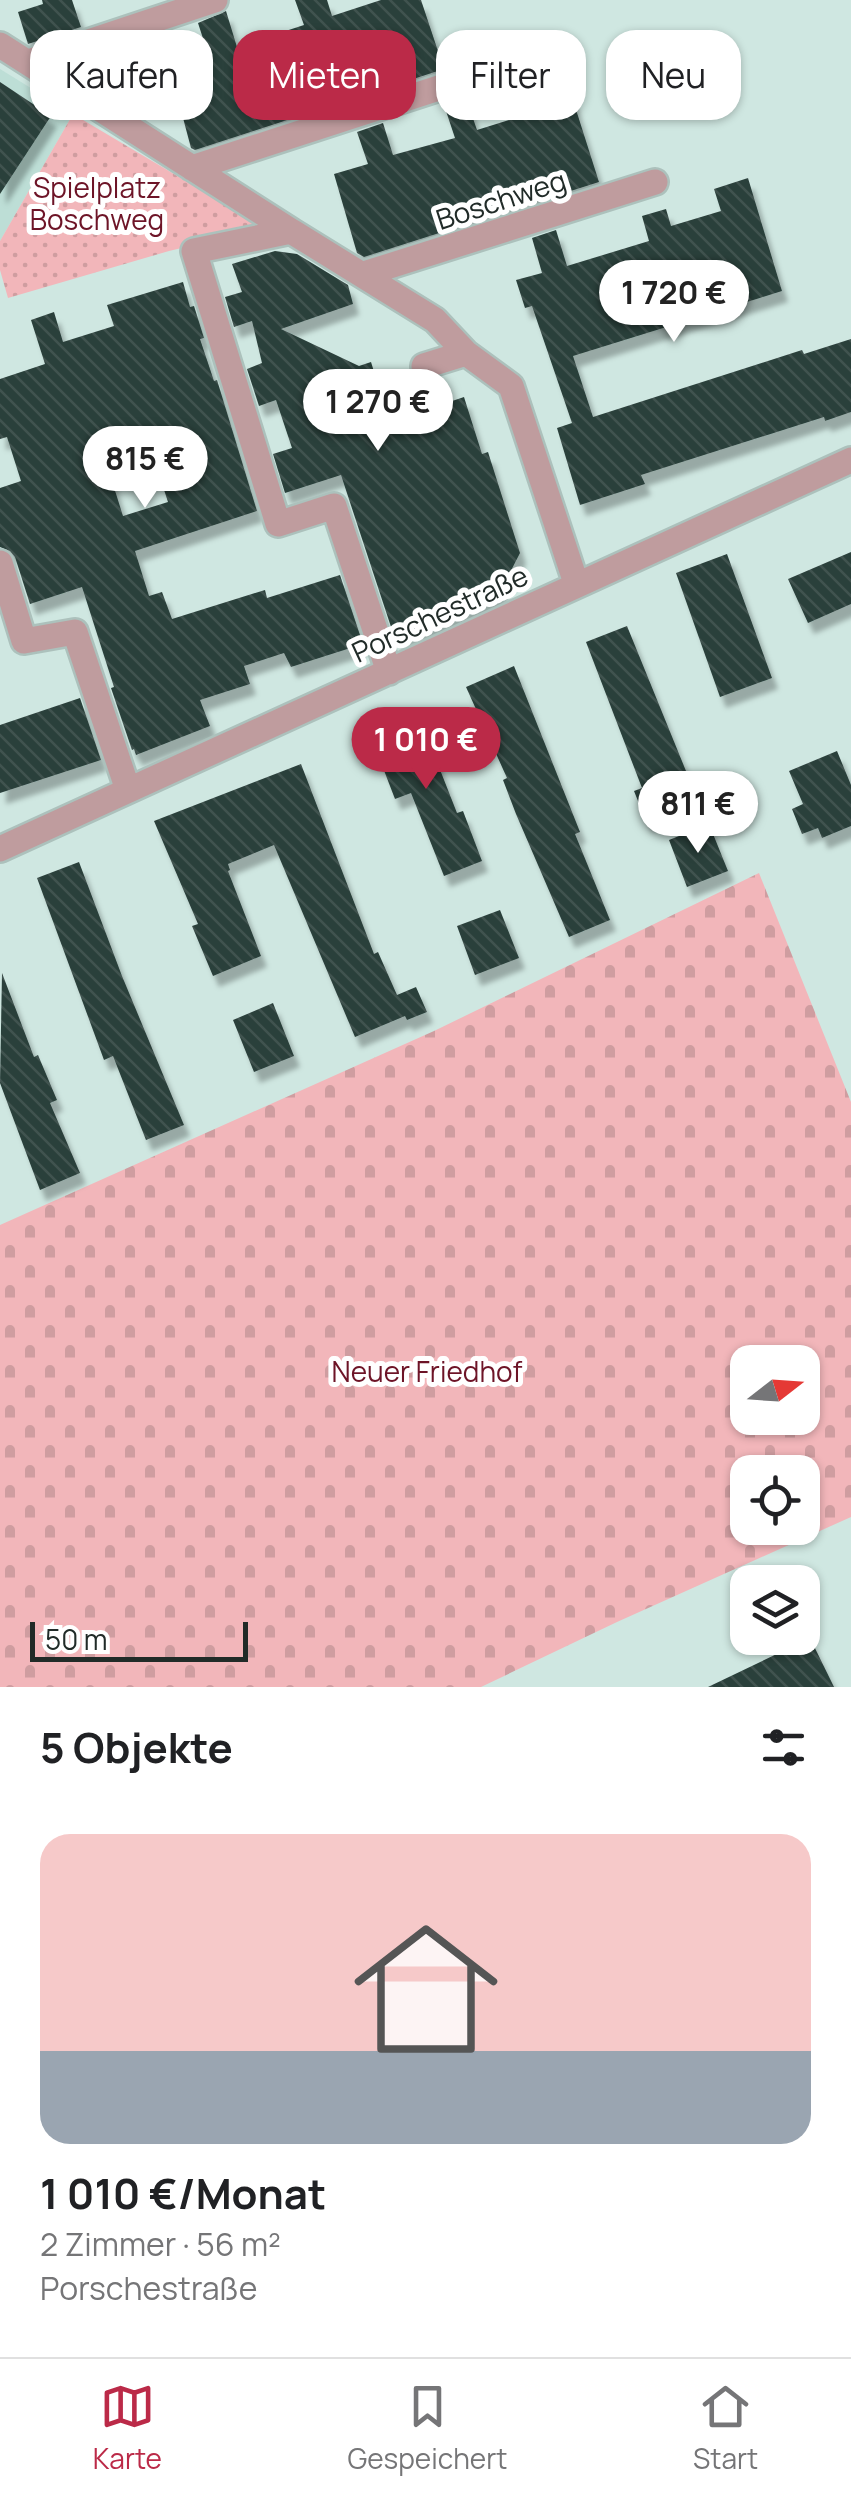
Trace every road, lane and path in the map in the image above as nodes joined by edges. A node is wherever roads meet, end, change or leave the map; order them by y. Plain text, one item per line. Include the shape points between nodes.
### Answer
1 (215, 0) edge
2 (9, 45) edge
3 (436, 89) edge
4 (192, 168) junction
5 (656, 182) dead end
6 (292, 231) junction
7 (364, 274) junction
8 (466, 353) junction
9 (424, 366) dead end
10 (851, 460) edge
11 (0, 563) edge
12 (576, 583) junction
13 (389, 672) junction
14 (128, 790) junction
15 (0, 849) edge

1 - 2 street
2 - 4 street
3 - 4 street
4 - 6 street
5 - 7 street, Boschweg
6 - 7 street
6 - 13 street via 194,251 278,524 334,506
7 - 8 street via 434,320
8 - 9 street
8 - 12 street via 511,386
10 - 12 street, Porschestraße
11 - 14 street via 24,641 75,632
12 - 13 street, Porschestraße
13 - 14 street, Porschestraße
14 - 15 street, Porschestraße

